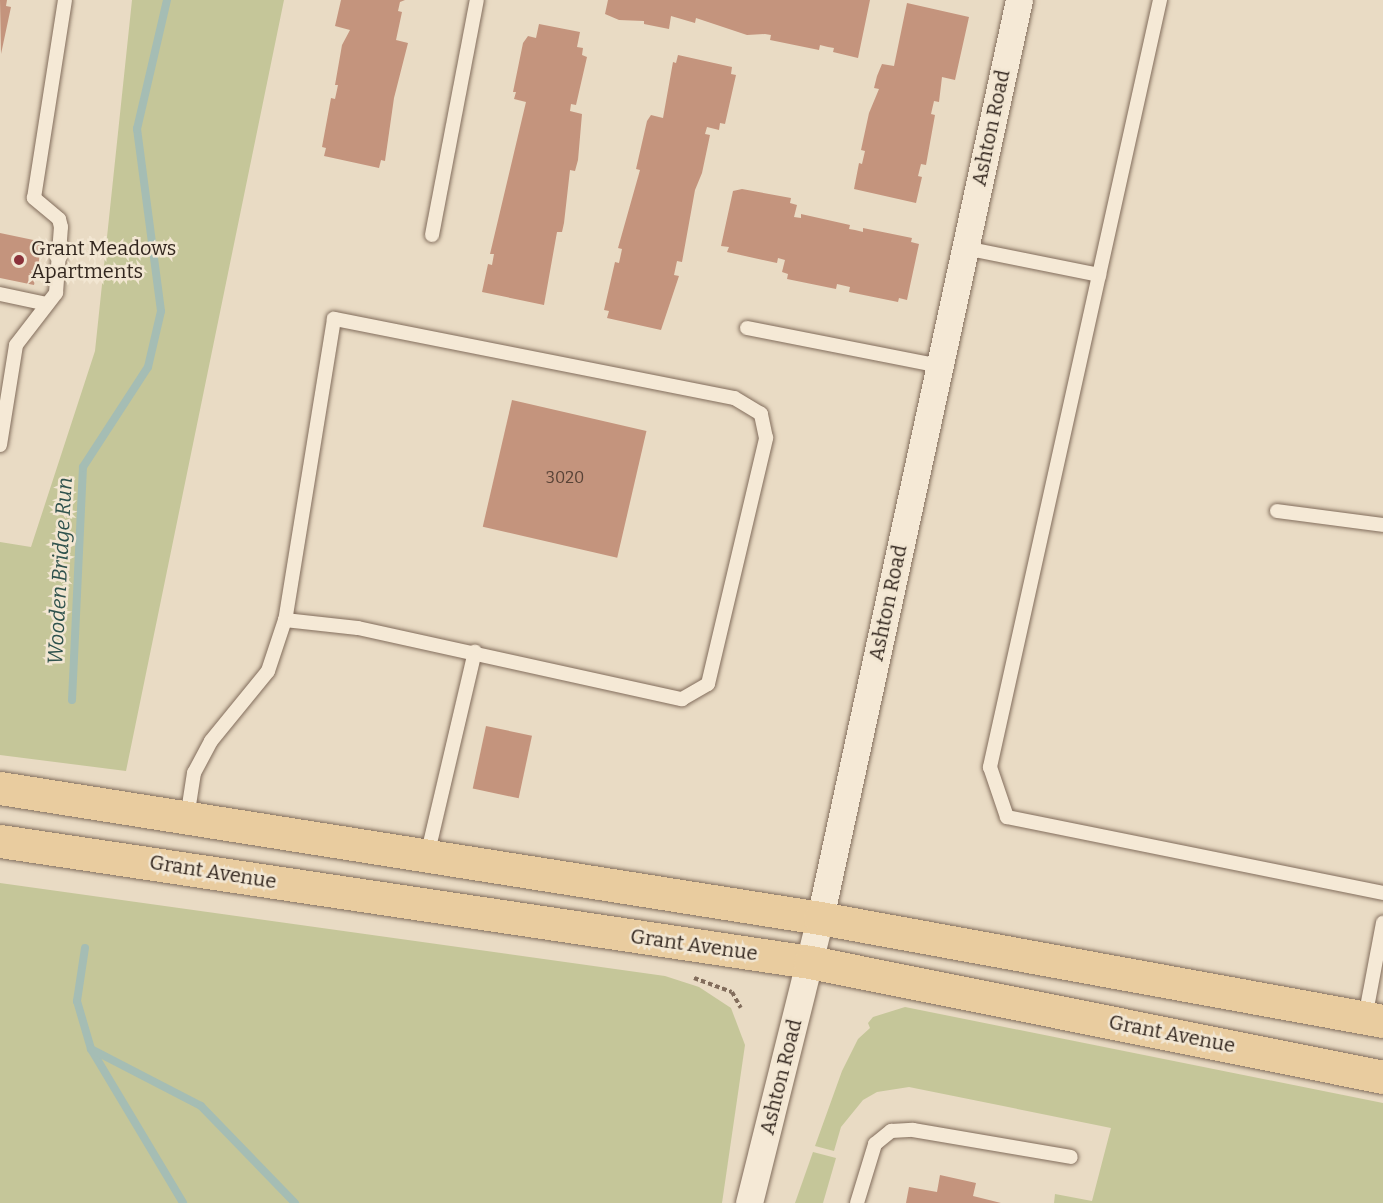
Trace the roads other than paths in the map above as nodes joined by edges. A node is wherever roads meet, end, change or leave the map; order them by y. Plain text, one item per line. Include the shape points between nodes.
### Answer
1 (65, 0) edge
2 (477, 0) edge
3 (1019, 0) edge
4 (1160, 0) edge
5 (432, 235) dead end
6 (965, 248) junction
7 (1099, 275) junction
8 (0, 294) edge
9 (47, 304) junction
10 (747, 328) dead end
11 (940, 366) junction
12 (0, 445) edge
13 (1276, 511) dead end
14 (1383, 525) edge
15 (285, 620) junction
16 (475, 652) junction
17 (0, 788) edge
18 (187, 818) junction
19 (0, 841) edge
20 (427, 856) junction
21 (177, 866) junction
22 (1383, 893) edge
23 (820, 918) junction
24 (1383, 923) edge
25 (810, 963) junction
26 (1374, 1019) edge
27 (1383, 1077) edge
28 (1071, 1157) dead end
29 (749, 1203) edge
30 (857, 1203) edge

1 - 9 lane via 34,198 59,219 61,227 56,293
2 - 5 lane
3 - 6 street, Ashton Road
4 - 7 lane
6 - 7 lane
6 - 11 street, Ashton Road
7 - 22 lane via 990,767 1007,818
8 - 9 lane
9 - 12 lane via 16,345
10 - 11 lane
11 - 23 street, Ashton Road
13 - 14 lane
15 - 16 lane via 358,628
15 - 16 lane via 334,319 734,398 760,414 766,438 708,684 682,699
15 - 18 lane via 268,671 211,741 194,773
16 - 20 lane
17 - 18 main road
18 - 20 main road
18 - 21 main road
19 - 21 main road, Grant Avenue
20 - 23 main road
21 - 25 main road, Grant Avenue
23 - 25 street, Ashton Road
23 - 26 main road
24 - 26 lane
25 - 27 main road, Grant Avenue
25 - 29 street, Ashton Road
28 - 30 lane via 913,1130 891,1131 875,1144

